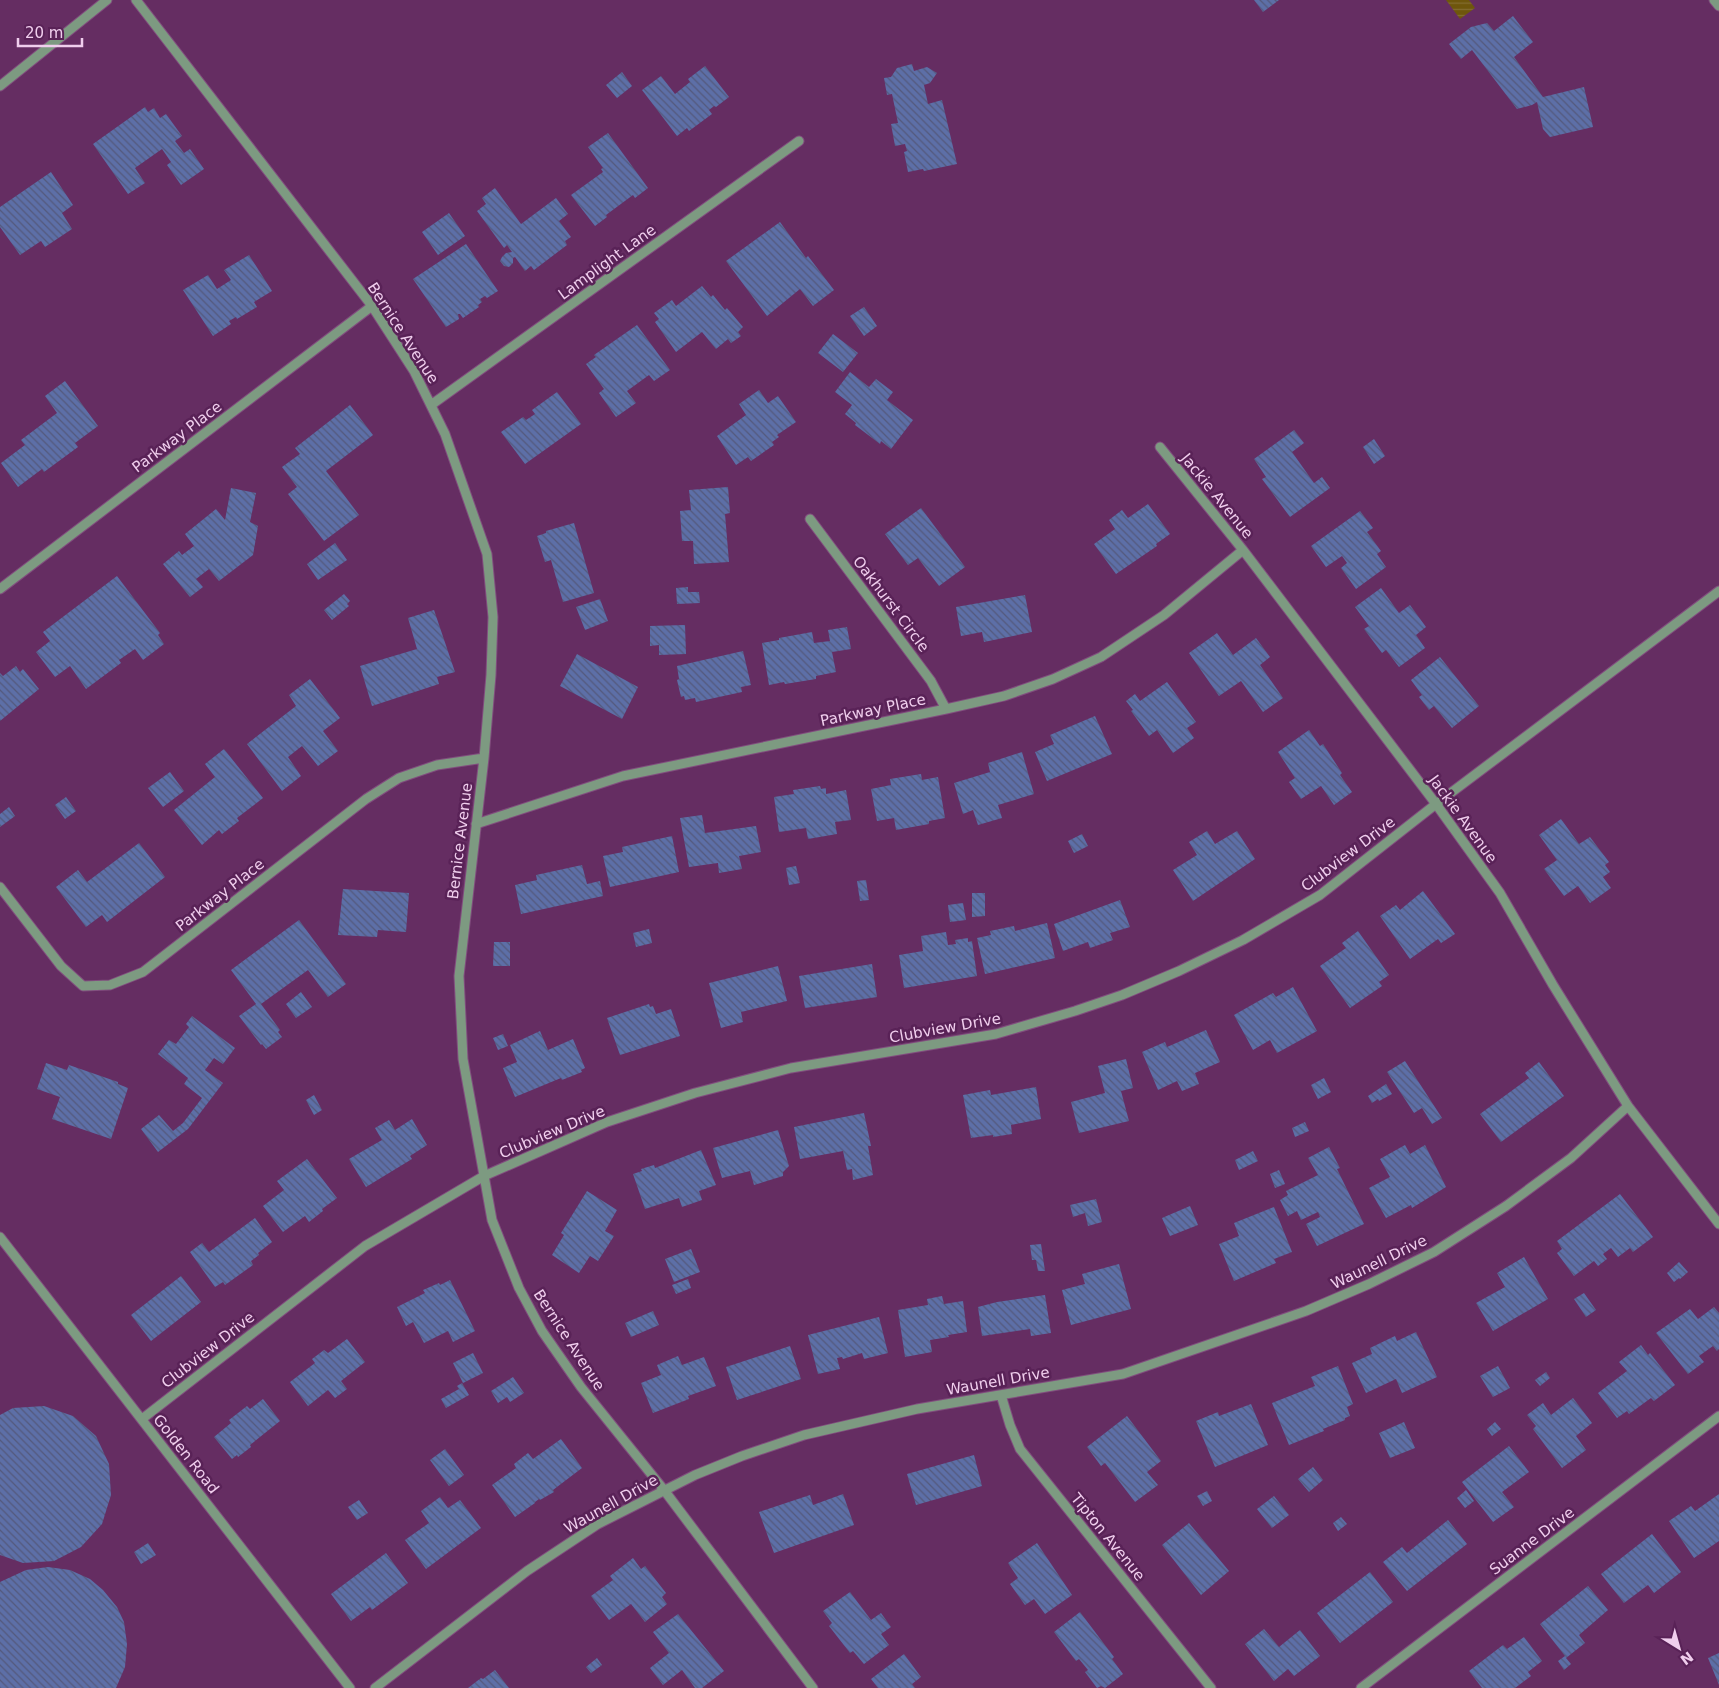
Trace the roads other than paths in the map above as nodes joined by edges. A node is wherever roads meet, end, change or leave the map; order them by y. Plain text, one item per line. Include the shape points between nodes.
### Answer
1 (108, 0) edge
2 (136, 0) edge
3 (1714, 0) edge
4 (1719, 6) edge
5 (0, 86) edge
6 (798, 141) dead end
7 (372, 306) junction
8 (431, 406) junction
9 (1160, 447) dead end
10 (810, 519) dead end
11 (1242, 550) junction
12 (0, 590) edge
13 (1719, 591) edge
14 (946, 709) junction
15 (484, 758) junction
16 (1436, 804) junction
17 (476, 824) junction
18 (0, 887) edge
19 (1628, 1106) junction
20 (484, 1176) junction
21 (1719, 1224) edge
22 (0, 1237) edge
23 (1001, 1395) junction
24 (1719, 1416) edge
25 (142, 1419) junction
26 (664, 1490) junction
27 (350, 1688) edge
28 (375, 1688) edge
29 (813, 1688) edge
30 (1211, 1688) edge
31 (1361, 1688) edge

1 - 5 street
2 - 7 street, Bernice Avenue
3 - 4 street
6 - 8 street, Lamplight Lane
7 - 8 street, Bernice Avenue via 414,371
7 - 12 street, Parkway Place
8 - 15 street, Bernice Avenue via 445,434 487,554 494,617
9 - 11 street, Jackie Avenue
10 - 14 street, Oakhurst Circle via 931,681
11 - 14 street, Parkway Place via 1164,615 1101,657 1012,693
11 - 16 street, Jackie Avenue
13 - 16 street, Clubview Drive
14 - 17 street, Parkway Place via 623,776
15 - 17 street, Bernice Avenue
15 - 18 street, Parkway Place via 437,765 399,778 366,799 142,972 110,985 83,986 61,966
16 - 19 street, Jackie Avenue via 1500,893
16 - 20 street, Clubview Drive via 1320,895 1243,940 1122,996 996,1034 791,1068 695,1093 607,1122
17 - 20 street, Bernice Avenue via 459,976 463,1059
19 - 21 street, Jackie Avenue
19 - 23 street, Waunell Drive via 1570,1158 1506,1206 1434,1252 1369,1284 1306,1311 1123,1374
20 - 25 street, Clubview Drive via 365,1246
20 - 26 street, Bernice Avenue via 492,1220 519,1288 542,1331 581,1387
22 - 25 street, Golden Road
23 - 26 street, Waunell Drive via 916,1409 804,1434 742,1456
23 - 30 street, Tipton Avenue via 1020,1449
24 - 31 street, Suanne Drive
25 - 27 street, Golden Road
26 - 28 street, Waunell Drive via 598,1524 527,1571
26 - 29 street, Bernice Avenue

